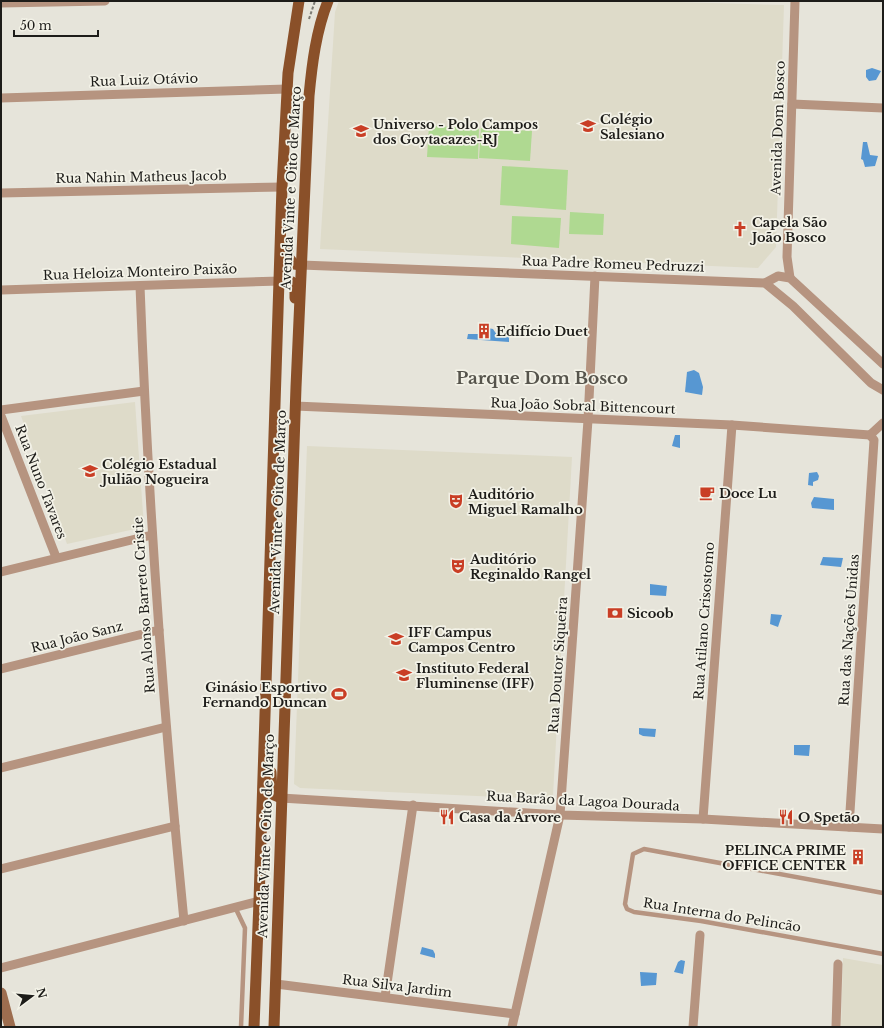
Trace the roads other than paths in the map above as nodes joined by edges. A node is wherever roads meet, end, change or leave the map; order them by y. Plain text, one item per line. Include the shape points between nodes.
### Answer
1 (105, 1) edge
2 (299, 1) edge
3 (328, 1) edge
4 (795, 1) edge
5 (1, 3) edge
6 (287, 89) junction
7 (1, 98) edge
8 (792, 104) junction
9 (883, 108) edge
10 (284, 164) junction
11 (282, 187) junction
12 (1, 193) edge
13 (787, 257) junction
14 (301, 265) junction
15 (595, 276) junction
16 (778, 276) junction
17 (790, 278) junction
18 (280, 281) junction
19 (765, 282) junction
20 (140, 286) junction
21 (1, 290) edge
22 (883, 364) edge
23 (296, 387) junction
24 (883, 390) edge
25 (144, 391) junction
26 (295, 406) junction
27 (1, 410) edge
28 (1, 416) edge
29 (588, 420) junction
30 (883, 423) edge
31 (732, 425) junction
32 (883, 431) edge
33 (872, 438) junction
34 (152, 535) junction
35 (56, 557) junction
36 (1, 572) edge
37 (159, 630) junction
38 (1, 669) edge
39 (266, 701) junction
40 (166, 727) junction
41 (1, 768) edge
42 (281, 798) junction
43 (413, 805) junction
44 (560, 815) junction
45 (703, 819) junction
46 (175, 826) junction
47 (849, 827) junction
48 (883, 829) edge
49 (1, 869) edge
50 (883, 893) edge
51 (259, 901) junction
52 (235, 907) junction
53 (184, 921) junction
54 (700, 935) dead end
55 (883, 954) edge
56 (838, 964) dead end
57 (1, 968) edge
58 (276, 984) junction
59 (1, 994) edge
60 (385, 997) junction
61 (515, 1014) junction
62 (10, 1027) edge
63 (241, 1027) edge
64 (254, 1027) edge
65 (274, 1027) edge
66 (512, 1027) edge
67 (693, 1027) edge
68 (836, 1027) edge

1 - 5 street
2 - 6 main road, Avenida Vinte e Oito de Março
3 - 14 main road, Avenida Vinte e Oito de Março via 311,66
4 - 8 street, Avenida Dom Bosco
6 - 7 street, Rua Luiz Otávio
6 - 10 main road, Avenida Vinte e Oito de Março
8 - 9 street
8 - 13 street, Avenida Dom Bosco
10 - 11 main road, Avenida Vinte e Oito de Março
10 - 14 main road via 289,177 288,257 294,264
11 - 12 street, Rua Nahin Matheus Jacob
11 - 18 main road, Avenida Vinte e Oito de Março
13 - 16 street, Avenida Dom Bosco
13 - 17 street, Avenida Dom Bosco
14 - 15 street, Rua Padre Romeu Pedruzzi
14 - 23 main road, Avenida Vinte e Oito de Março
15 - 19 street, Rua Padre Romeu Pedruzzi
15 - 29 street, Rua Doutor Siqueira
16 - 17 street
16 - 19 street
17 - 22 street
18 - 20 street, Rua Heloiza Monteiro Paixão
18 - 23 main road via 292,282 295,289 291,380
18 - 39 main road, Avenida Vinte e Oito de Março
19 - 24 street via 871,383
20 - 21 street, Rua Heloiza Monteiro Paixão
20 - 25 street, Rua Alonso Barreto Cristie
23 - 26 main road, Avenida Vinte e Oito de Março
25 - 27 street
25 - 34 street, Rua Alonso Barreto Cristie
26 - 29 street, Rua João Sobral Bittencourt
26 - 42 main road, Avenida Vinte e Oito de Março
28 - 35 street, Rua Nuno Tavares
29 - 31 street, Rua João Sobral Bittencourt
29 - 44 street, Rua Doutor Siqueira
30 - 33 street
31 - 33 street, Rua João Sobral Bittencourt
31 - 45 street, Rua Atilano Crisostomo
32 - 33 street
33 - 47 street, Rua das Nações Unidas
34 - 35 street
34 - 37 street, Rua Alonso Barreto Cristie
35 - 36 street
37 - 38 street, Rua João Sanz
37 - 40 street, Rua Alonso Barreto Cristie
39 - 42 main road via 271,727 271,786 274,795
39 - 51 main road, Avenida Vinte e Oito de Março
40 - 41 street
40 - 46 street, Rua Alonso Barreto Cristie
42 - 43 street, Rua Barão da Lagoa Dourada
42 - 58 main road, Avenida Vinte e Oito de Março
43 - 44 street, Rua Barão da Lagoa Dourada
43 - 60 street
44 - 45 street, Rua Barão da Lagoa Dourada
44 - 61 street, Rua Doutor Siqueira
45 - 47 street, Rua Barão da Lagoa Dourada
46 - 49 street
46 - 53 street, Rua Alonso Barreto Cristie
47 - 48 street, Rua Barão da Lagoa Dourada
50 - 55 lane, Rua Interna do Pelincão via 644,849 633,854 625,898 627,908 634,912 701,921
51 - 52 street
51 - 64 main road, Avenida Vinte e Oito de Março
52 - 53 street
52 - 63 lane via 245,928
53 - 57 street
54 - 67 street
56 - 68 street
58 - 60 street, Rua Silva Jardim
58 - 65 main road, Avenida Vinte e Oito de Março
59 - 62 main road
60 - 61 street, Rua Silva Jardim
61 - 66 street, Rua Doutor Siqueira

